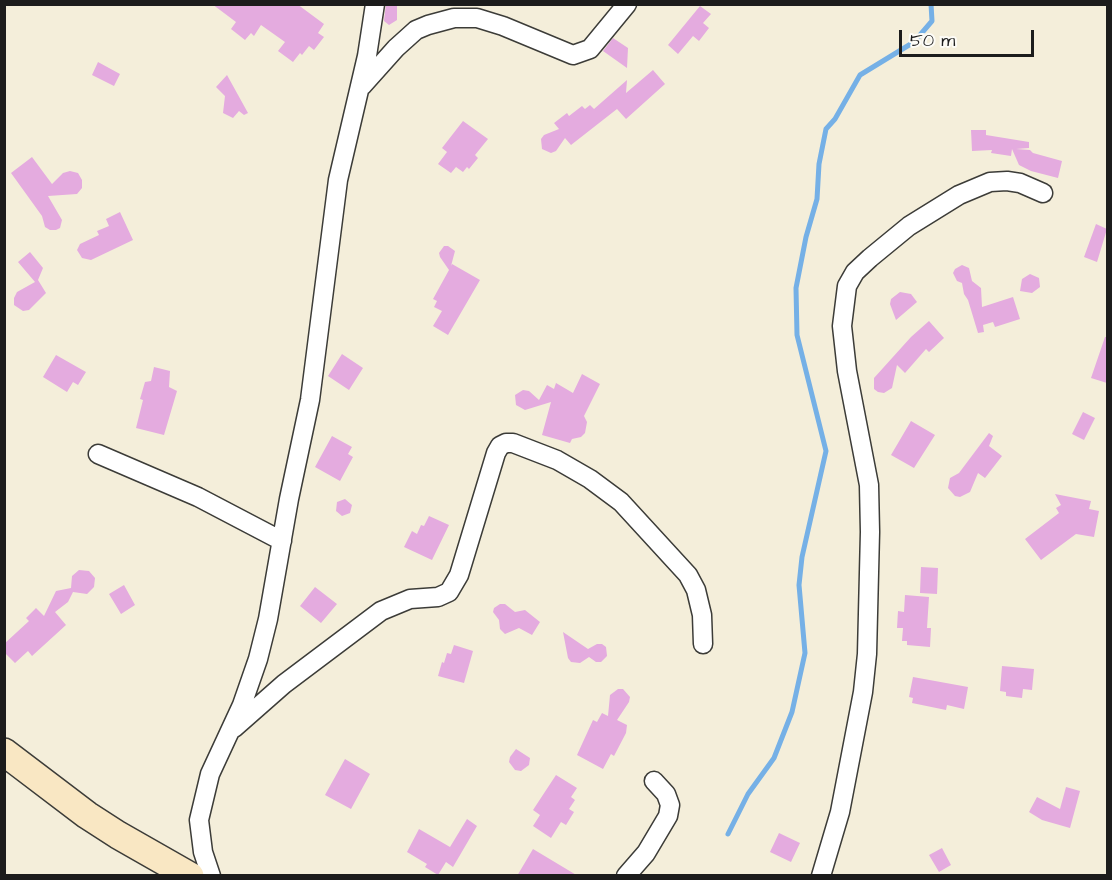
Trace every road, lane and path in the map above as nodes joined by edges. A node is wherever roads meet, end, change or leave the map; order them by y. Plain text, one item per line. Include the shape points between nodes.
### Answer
1 (375, 4) edge
2 (627, 4) edge
3 (360, 88) junction
4 (1043, 193) dead end
5 (98, 454) dead end
6 (282, 541) junction
7 (703, 644) dead end
8 (230, 732) junction
9 (4, 752) edge
10 (654, 782) dead end
11 (179, 874) edge
12 (210, 876) edge
13 (626, 876) edge
14 (821, 876) edge

1 - 3 street
2 - 3 street via 590,49 573,55 477,18 454,18 428,25 401,43
3 - 6 street via 338,180 310,400
4 - 14 street via 1007,181 990,182 959,195 909,226 855,272 847,286 842,326 869,485 867,654 840,812
5 - 6 street via 198,497
6 - 8 street via 258,659
7 - 8 street via 702,615 688,575 621,502 557,460 506,443 496,453 459,575 449,592 394,604 373,616 284,684
8 - 12 street via 210,774 199,820
9 - 11 street via 87,815
10 - 13 street via 666,794 668,816 646,853

